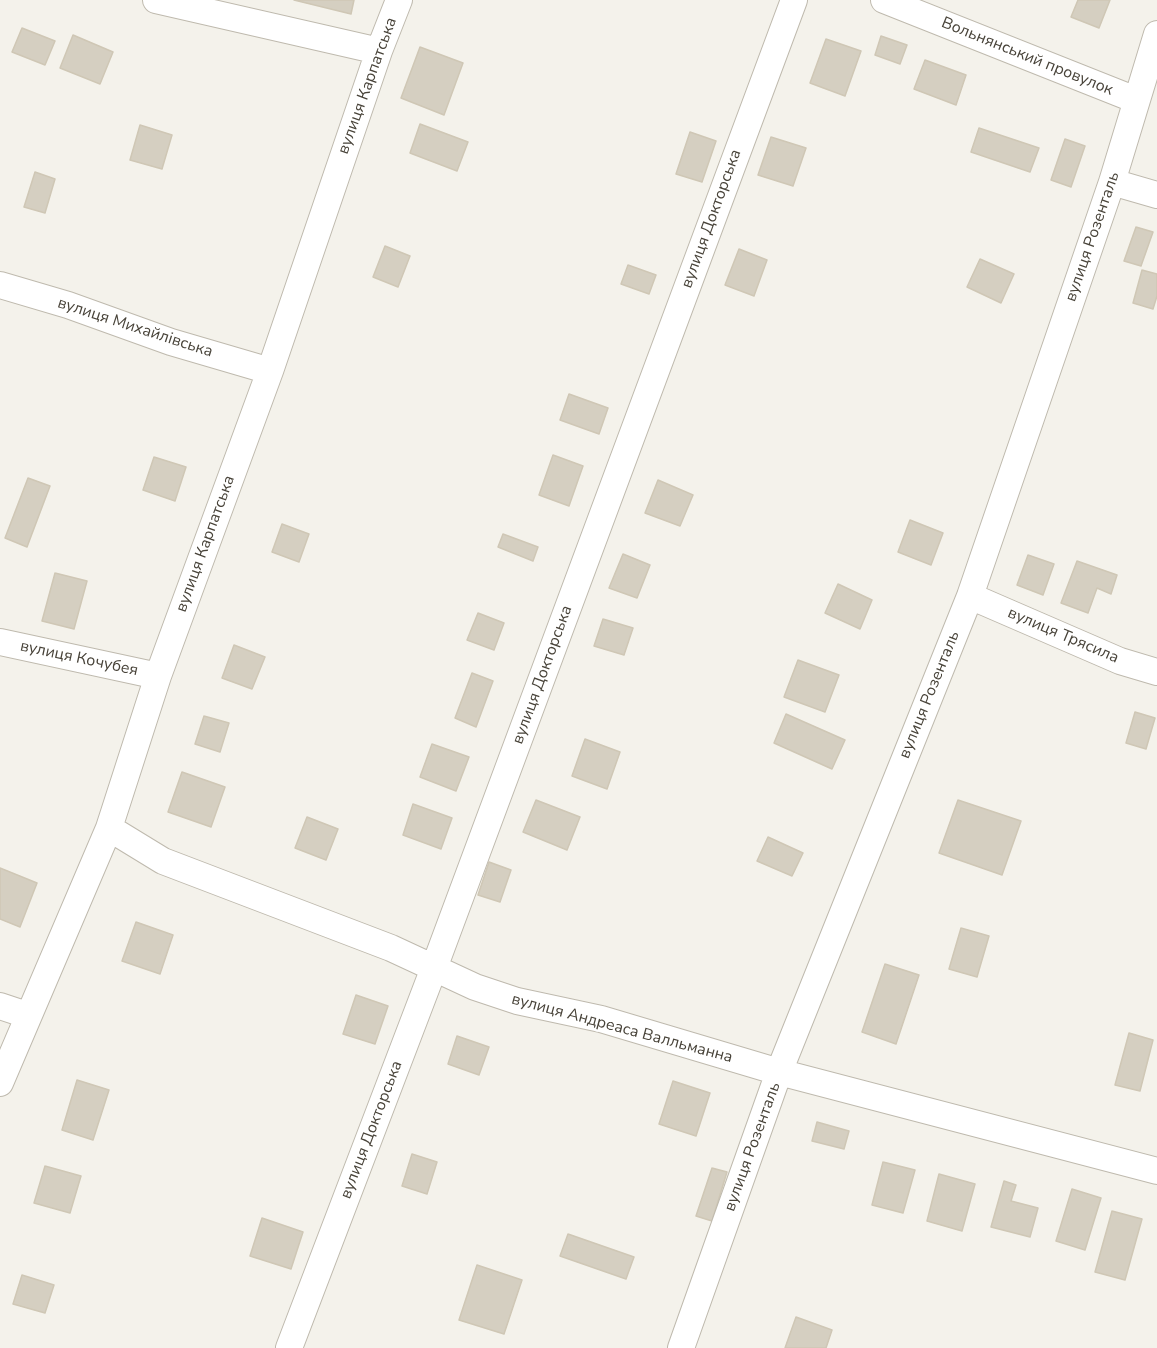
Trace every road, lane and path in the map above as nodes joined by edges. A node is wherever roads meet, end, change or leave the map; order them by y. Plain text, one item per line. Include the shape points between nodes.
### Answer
1 (156, 0) edge
2 (399, 0) edge
3 (794, 0) edge
4 (885, 0) edge
5 (1157, 34) edge
6 (379, 51) junction
7 (1136, 100) junction
8 (1112, 182) junction
9 (1157, 195) edge
10 (0, 285) edge
11 (270, 370) junction
12 (970, 596) junction
13 (0, 642) edge
14 (1157, 672) edge
15 (158, 676) junction
16 (109, 828) junction
17 (434, 968) junction
18 (0, 1006) edge
19 (27, 1015) junction
20 (779, 1072) junction
21 (0, 1083) edge
22 (1157, 1171) edge
23 (289, 1348) edge
24 (681, 1348) edge

1 - 6 street
2 - 6 street, вулиця Карпатська
3 - 17 street, вулиця Докторська
4 - 7 street, Вольнянський провулок
5 - 7 street, вулиця Розенталь
6 - 11 street, вулиця Карпатська
7 - 8 street, вулиця Розенталь
8 - 9 street
8 - 12 street, вулиця Розенталь
10 - 11 street, вулиця Михайлівська via 171,342
11 - 15 street, вулиця Карпатська
12 - 14 street, вулиця Трясила via 1120,661
12 - 20 street, вулиця Розенталь
13 - 15 street, вулиця Кочубея
15 - 16 street, вулиця Карпатська
16 - 17 street, вулиця Андреаса Валльманна via 164,861 392,948
16 - 19 street, вулиця Карпатська
17 - 20 street, вулиця Андреаса Валльманна via 517,1001 601,1019
17 - 23 street, вулиця Докторська
18 - 19 street
19 - 21 street, вулиця Карпатська
20 - 22 street, вулиця Андреаса Валльманна
20 - 24 street, вулиця Розенталь

